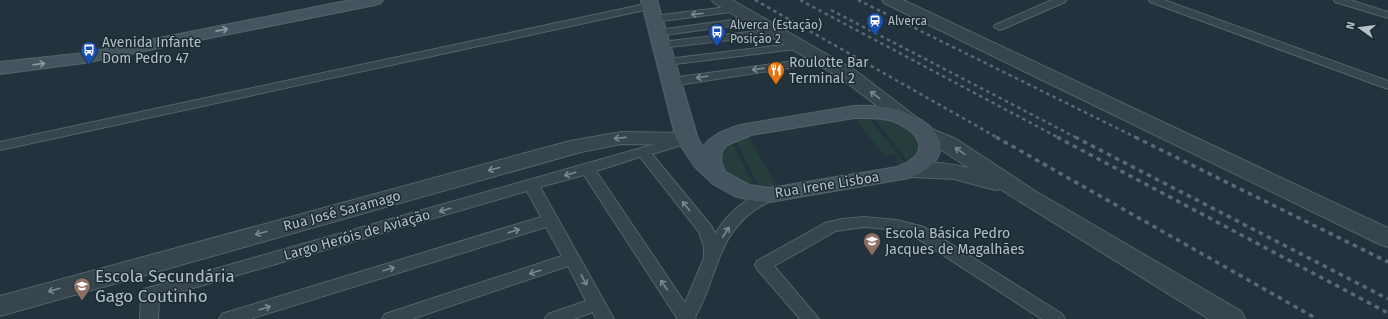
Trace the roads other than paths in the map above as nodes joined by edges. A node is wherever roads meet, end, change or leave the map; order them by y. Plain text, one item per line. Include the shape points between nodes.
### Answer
1 (375, 0) edge
2 (720, 0) edge
3 (890, 0) edge
4 (1061, 0) edge
5 (1154, 0) edge
6 (1339, 0) edge
7 (736, 9) junction
8 (1388, 15) edge
9 (754, 20) junction
10 (657, 23) edge
11 (1000, 27) dead end
12 (776, 32) junction
13 (800, 46) junction
14 (824, 60) junction
15 (0, 68) edge
16 (672, 82) junction
17 (1388, 85) edge
18 (747, 130) junction
19 (920, 130) junction
20 (687, 139) junction
21 (0, 146) edge
22 (644, 153) junction
23 (587, 169) junction
24 (912, 170) junction
25 (716, 176) junction
26 (531, 185) junction
27 (770, 195) junction
28 (1027, 196) junction
29 (550, 220) junction
30 (1388, 238) edge
31 (572, 260) junction
32 (710, 264) junction
33 (0, 306) edge
34 (601, 311) edge
35 (149, 319) edge
36 (228, 319) edge
37 (391, 319) edge
38 (554, 319) edge
39 (686, 319) edge
40 (810, 319) edge
41 (1056, 319) edge
42 (1231, 319) edge

15 -> 1 street via 84,58
2 - 7 street
3 - 30 street
4 - 11 lane
5 - 17 lane
6 - 8 lane
7 - 9 street
7 -> 10 lane
9 - 10 lane
9 - 12 street
10 - 12 lane
10 - 13 lane
10 - 16 street, Rua Irene Lisboa
10 - 21 lane
12 - 13 street
13 - 14 street
14 -> 16 lane
19 -> 14 street via 849,75
16 - 20 street, Rua Irene Lisboa
18 - 19 street via 864,112 887,114 908,121
18 - 20 street
18 - 25 street via 726,136 713,147 710,161 711,169
19 - 24 street via 929,140 930,153 923,163
28 -> 19 street via 948,144
20 - 22 lane, Largo Heróis de Aviação
20 - 25 street, Rua Irene Lisboa via 695,154
20 -> 33 street, Rua José Saramago via 621,138 578,146
22 - 23 lane, Largo Heróis de Aviação
32 -> 22 lane via 712,247 706,231
23 -> 26 lane, Largo Heróis de Aviação
39 -> 23 lane
24 - 27 street, Rua Irene Lisboa
24 - 28 street via 959,172 986,179
25 - 27 street, Rua Irene Lisboa via 733,188
26 - 29 lane
26 -> 35 lane, Largo Heróis de Aviação via 150,294
32 -> 27 lane via 722,236 734,220 748,207
28 - 42 street
29 - 31 lane
36 -> 29 lane
31 -> 34 lane
31 -> 37 lane
32 - 39 lane
34 - 38 lane
40 - 41 lane via 763,265 832,227 860,221 895,224 918,231

